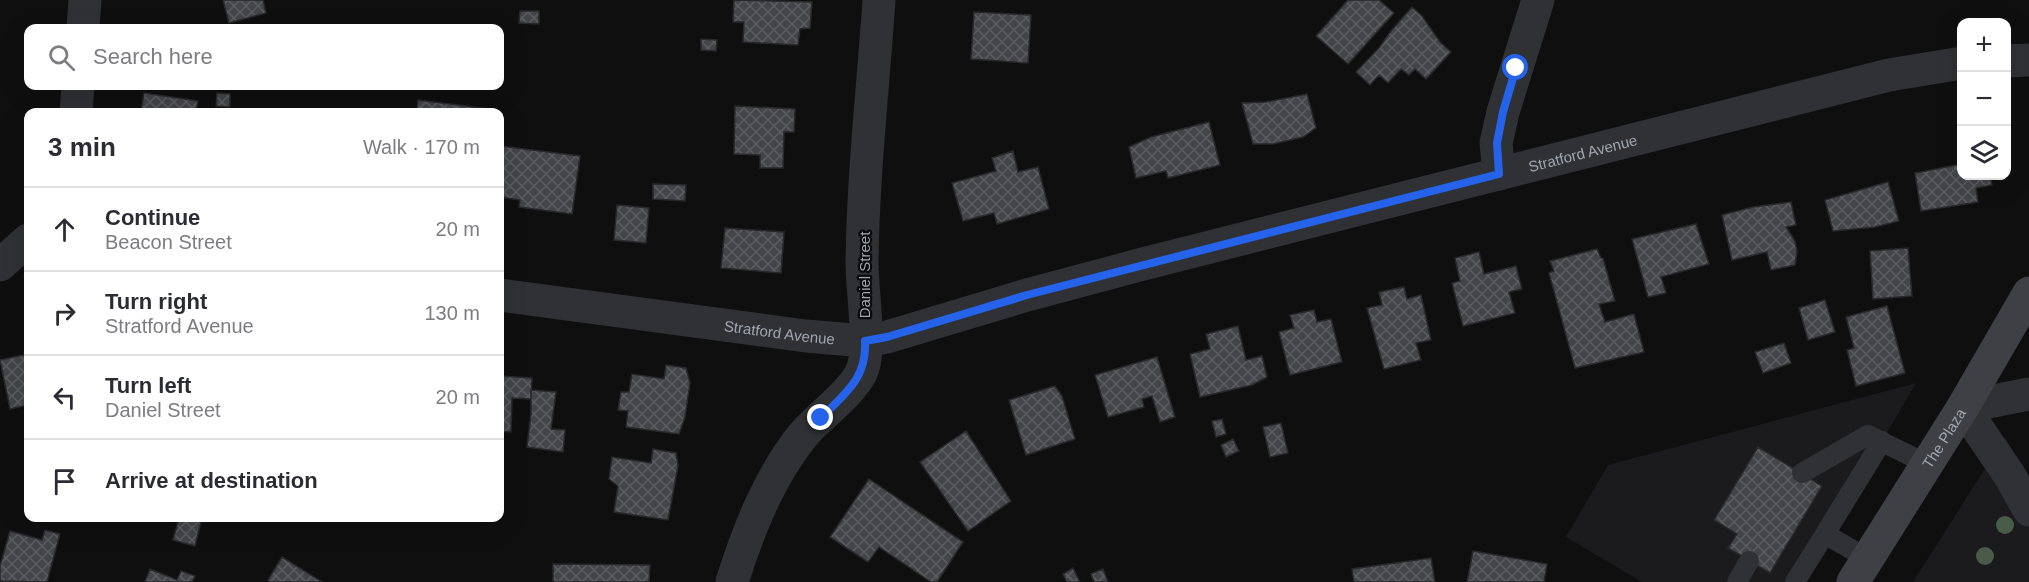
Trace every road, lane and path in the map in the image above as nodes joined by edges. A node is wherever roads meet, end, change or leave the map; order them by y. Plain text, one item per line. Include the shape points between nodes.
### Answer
1 (85, 0) edge
2 (879, 0) edge
3 (1538, 0) edge
4 (83, 24) edge
5 (2029, 60) edge
6 (2011, 61) edge
7 (1957, 64) edge
8 (78, 90) edge
9 (75, 108) edge
10 (1499, 174) junction
11 (24, 244) edge
12 (0, 265) edge
13 (2029, 293) edge
14 (504, 296) edge
15 (865, 341) junction
16 (2029, 394) edge
17 (1963, 407) junction
18 (1882, 441) junction
19 (1927, 464) junction
20 (1802, 473) dead end
21 (2029, 510) edge
22 (1825, 534) junction
23 (1749, 561) dead end
24 (1861, 571) edge
25 (732, 582) edge
26 (1737, 582) edge
27 (1796, 582) edge

1 - 4 street
2 - 15 street, Daniel Street via 863,253
3 - 10 street via 1503,112 1497,143
5 - 6 street
7 - 10 street, Stratford Avenue via 1889,75
8 - 9 street
10 - 15 street, Stratford Avenue via 1048,289
11 - 12 street
13 - 17 main road, The Plaza
14 - 15 street, Stratford Avenue
15 - 25 street, Daniel Street via 866,355 854,384 803,435 774,480 742,549
16 - 17 street
17 - 19 main road, The Plaza
17 - 21 street
18 - 19 lane
18 - 20 lane via 1868,435
18 - 22 lane
19 - 24 main road, The Plaza
22 - 24 lane
22 - 27 lane
23 - 26 lane

